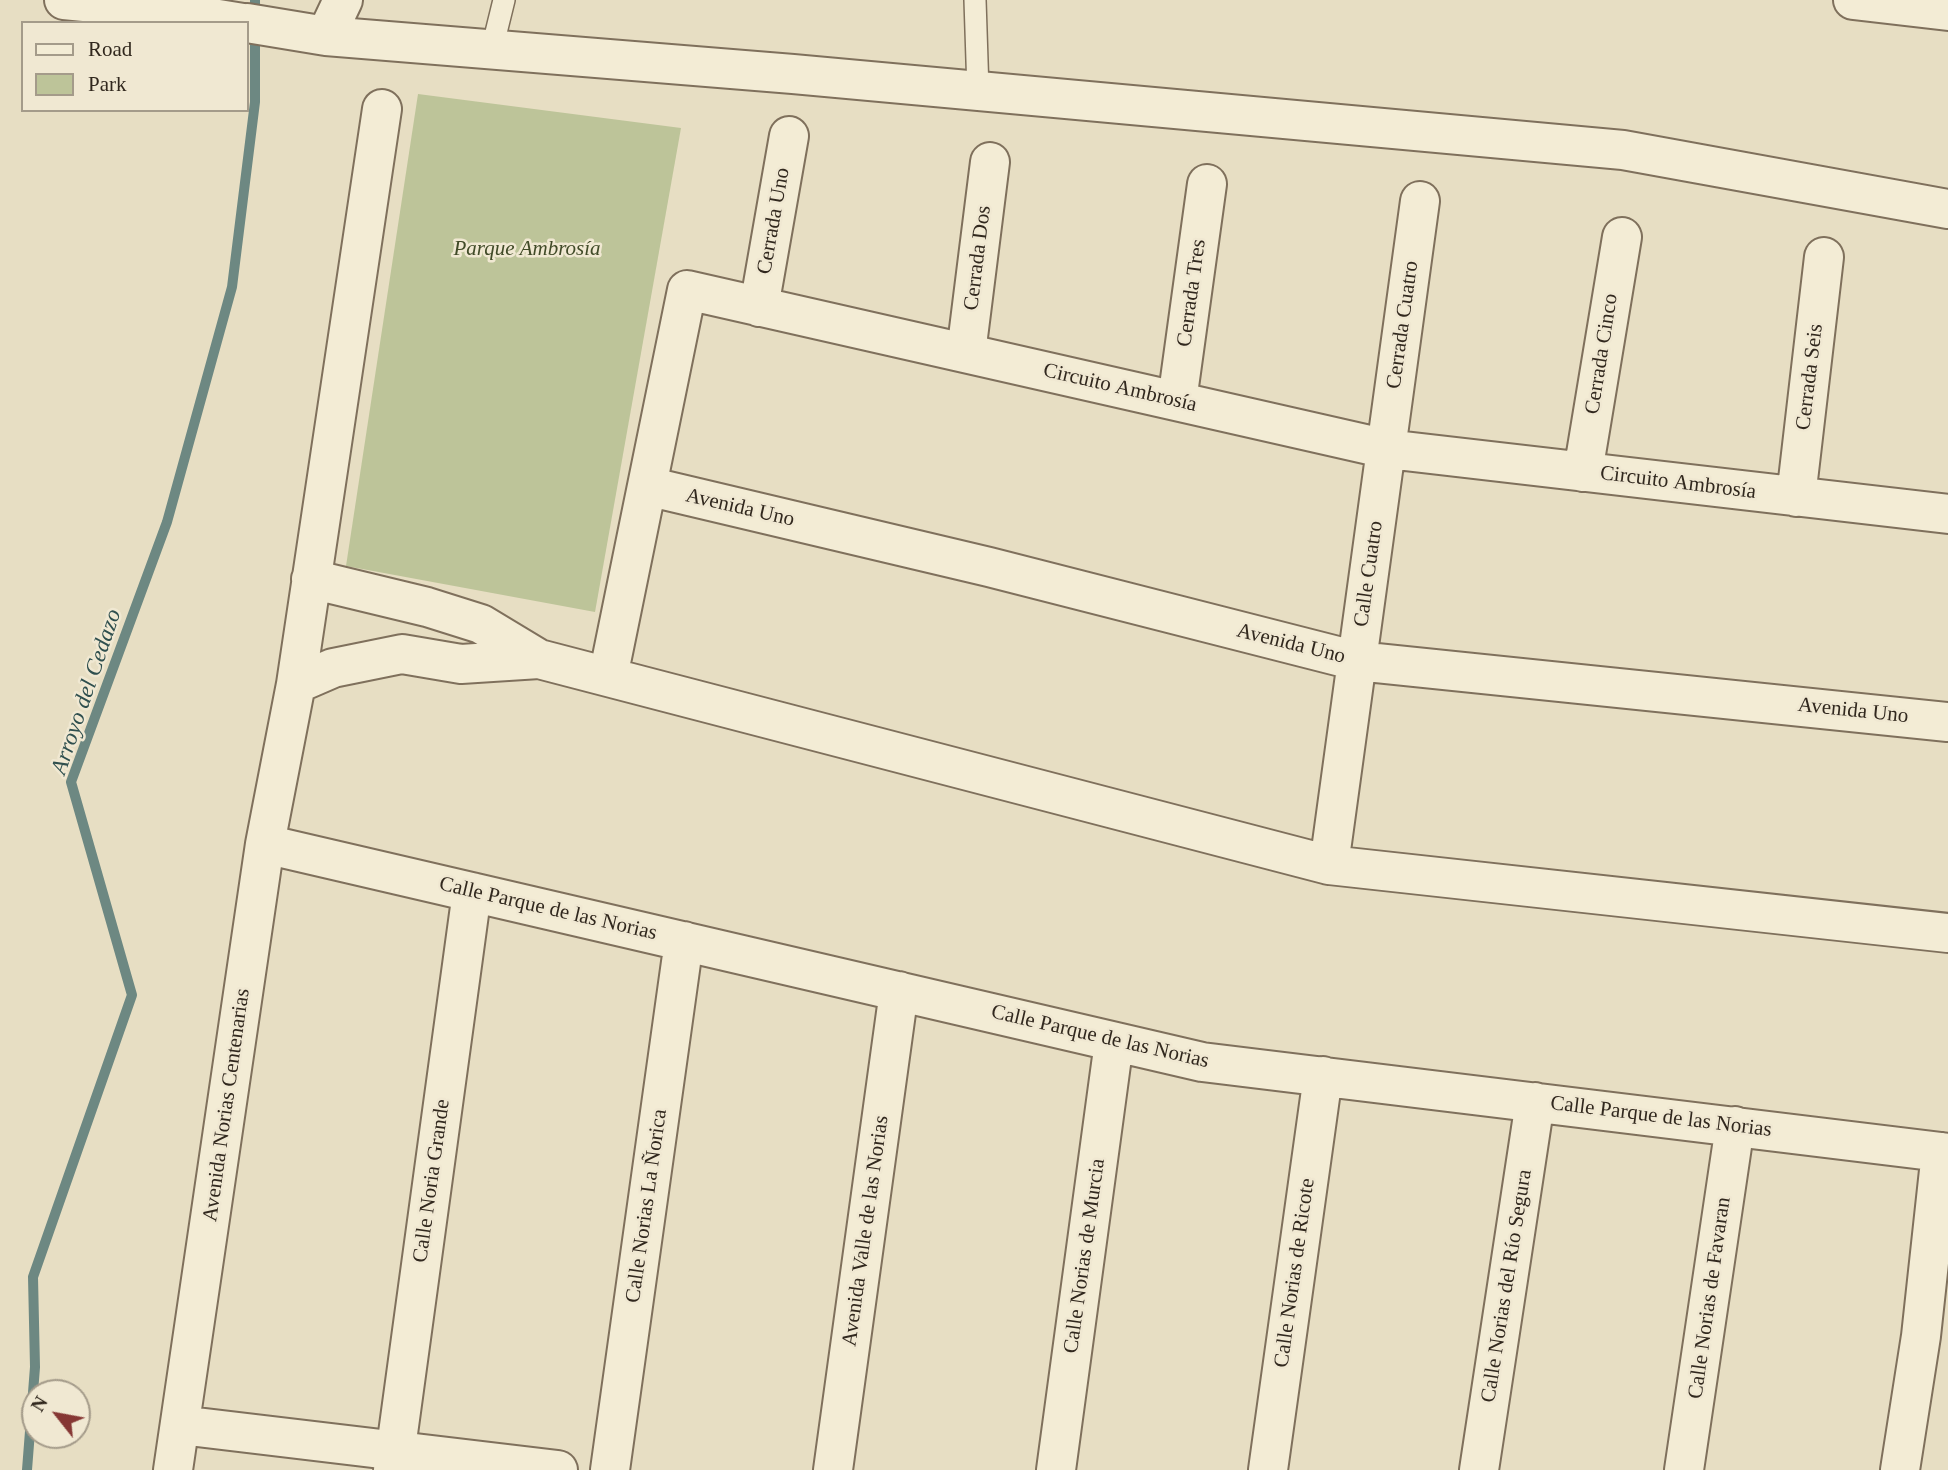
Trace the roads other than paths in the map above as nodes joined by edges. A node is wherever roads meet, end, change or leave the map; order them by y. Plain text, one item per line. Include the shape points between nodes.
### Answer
1 (64, 0) edge
2 (343, 0) edge
3 (504, 0) edge
4 (975, 0) edge
5 (1853, 0) edge
6 (1948, 11) edge
7 (232, 21) edge
8 (248, 23) edge
9 (326, 36) junction
10 (492, 49) junction
11 (978, 91) junction
12 (382, 109) dead end
13 (789, 136) dead end
14 (990, 162) dead end
15 (1207, 184) dead end
16 (1420, 201) dead end
17 (1948, 209) edge
18 (1622, 237) dead end
19 (1824, 257) dead end
20 (760, 307) junction
21 (966, 353) junction
22 (1177, 401) junction
23 (1387, 449) junction
24 (1583, 472) junction
25 (647, 486) junction
26 (1796, 497) junction
27 (1948, 514) edge
28 (311, 579) junction
29 (539, 659) junction
30 (1357, 660) junction
31 (608, 677) junction
32 (296, 684) junction
33 (1948, 722) edge
34 (265, 844) junction
35 (1329, 865) junction
36 (472, 892) junction
37 (1948, 933) edge
38 (684, 941) junction
39 (899, 991) junction
40 (1114, 1042) junction
41 (1323, 1076) junction
42 (1535, 1102) junction
43 (1735, 1126) junction
44 (1944, 1153) edge
45 (180, 1425) junction
46 (394, 1460) edge
47 (173, 1470) edge
48 (558, 1470) edge
49 (610, 1470) edge
50 (833, 1470) edge
51 (1056, 1470) edge
52 (1268, 1470) edge
53 (1479, 1470) edge
54 (1684, 1470) edge
55 (1900, 1470) edge

1 - 7 street
2 - 9 street
3 - 10 lane
4 - 11 lane
5 - 6 street
8 - 9 street
9 - 10 street
10 - 11 street
11 - 17 street via 1623,150
12 - 28 street, Avenida Norias Centenarias
13 - 20 street, Cerrada Uno
14 - 21 street, Cerrada Dos
15 - 22 street, Cerrada Tres
16 - 23 street, Cerrada Cuatro
18 - 24 street, Cerrada Cinco
19 - 26 street, Cerrada Seis
20 - 21 street, Circuito Ambrosía
20 - 25 street, Circuito Ambrosía via 687,290
21 - 22 street, Circuito Ambrosía
22 - 23 street, Circuito Ambrosía
23 - 24 street, Circuito Ambrosía
23 - 30 street, Calle Cuatro
24 - 26 street, Circuito Ambrosía
25 - 30 street, Avenida Uno
25 - 31 street, Circuito Ambrosía
26 - 27 street, Circuito Ambrosía
28 - 29 street via 481,624
28 - 32 street, Avenida Norias Centenarias
29 - 31 street
29 - 32 street via 461,664 402,654 333,668
30 - 33 street, Avenida Uno
30 - 35 street, Calle Cuatro
31 - 35 street
32 - 34 street, Avenida Norias Centenarias
34 - 36 street, Calle Parque de las Norias
34 - 45 street, Avenida Norias Centenarias
35 - 37 street
36 - 38 street, Calle Parque de las Norias
36 - 46 street, Calle Noria Grande
38 - 39 street, Calle Parque de las Norias
38 - 49 street, Calle Norias La Ñorica
39 - 40 street, Calle Parque de las Norias
39 - 50 street, Avenida Valle de las Norias
40 - 41 street, Calle Parque de las Norias via 1202,1062
40 - 51 street, Calle Norias de Murcia
41 - 42 street, Calle Parque de las Norias
41 - 52 street, Calle Norias de Ricote
42 - 43 street, Calle Parque de las Norias
42 - 53 street, Calle Norias del Río Segura
43 - 44 street, Calle Parque de las Norias
43 - 54 street, Calle Norias de Favaran
44 - 55 street
45 - 46 street
45 - 47 street, Avenida Norias Centenarias
46 - 48 street

